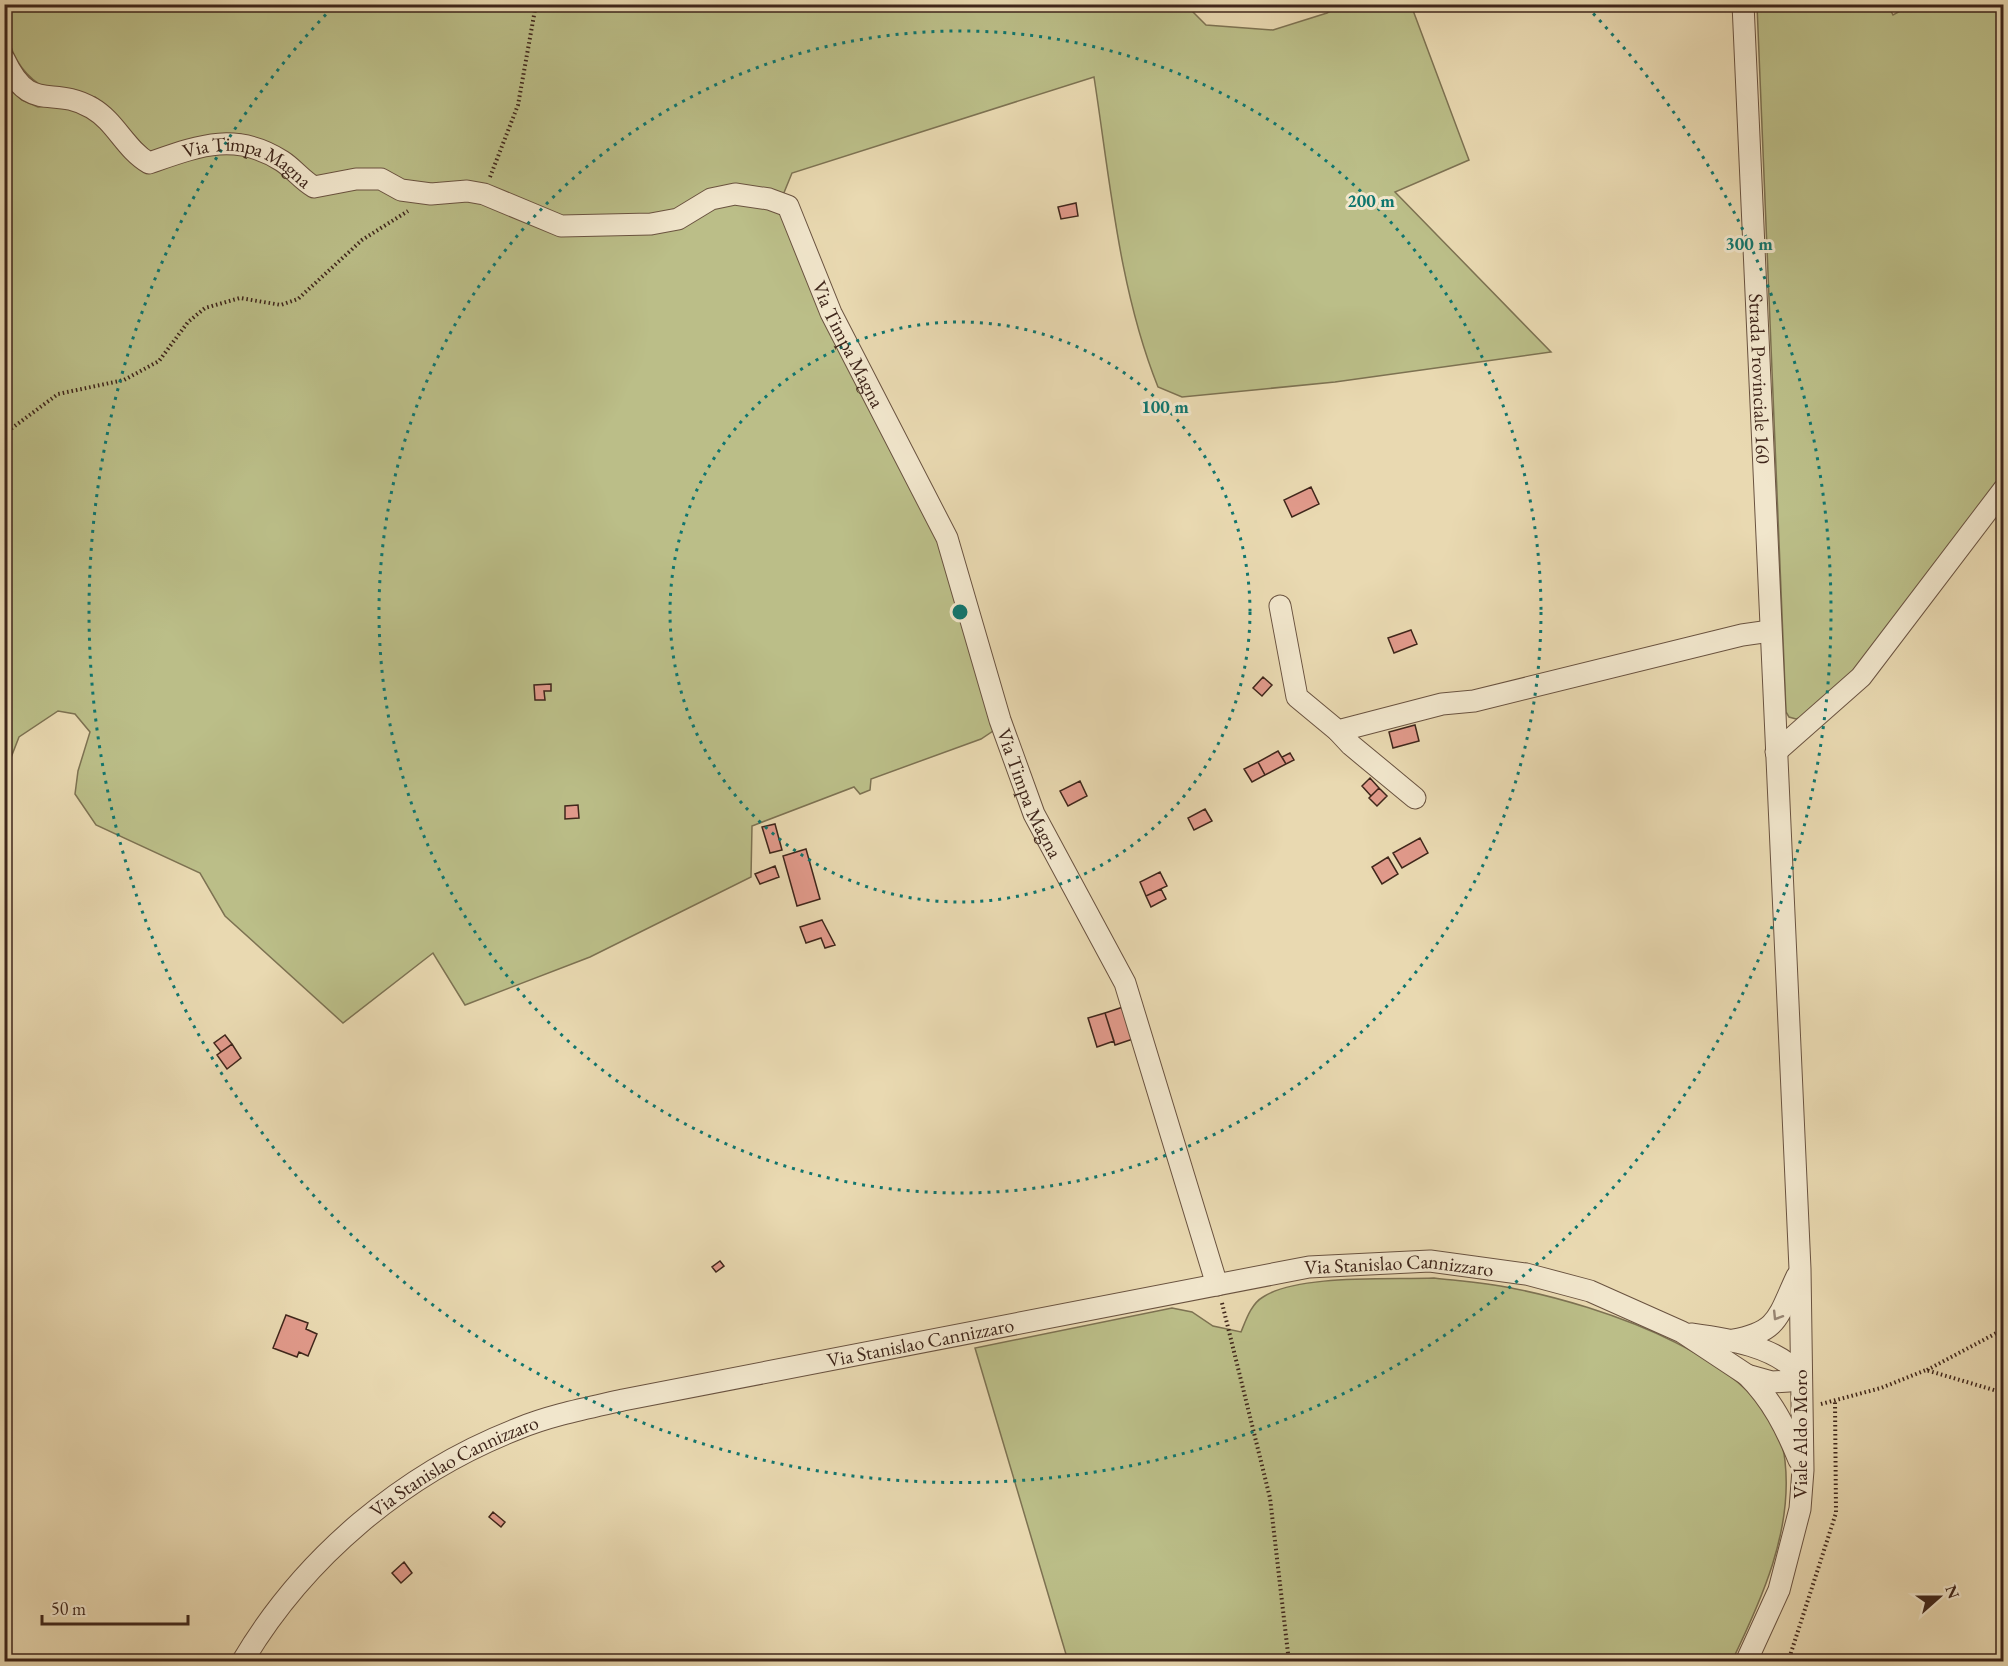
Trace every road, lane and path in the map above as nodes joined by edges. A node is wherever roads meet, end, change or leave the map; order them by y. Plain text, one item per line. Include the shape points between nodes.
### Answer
1 (537, 4) edge
2 (1743, 4) edge
3 (4, 59) edge
4 (431, 194) junction
5 (484, 194) junction
6 (4, 434) edge
7 (2004, 489) edge
8 (1280, 606) dead end
9 (1770, 631) junction
10 (1338, 730) junction
11 (1776, 752) junction
12 (1415, 798) dead end
13 (1800, 1269) junction
14 (1217, 1285) junction
15 (2004, 1329) edge
16 (1682, 1332) junction
17 (1733, 1340) junction
18 (1926, 1371) junction
19 (1747, 1375) junction
20 (1801, 1376) junction
21 (2004, 1393) edge
22 (1835, 1401) junction
23 (1803, 1407) junction
24 (1803, 1470) junction
25 (242, 1662) edge
26 (1289, 1662) edge
27 (1746, 1662) edge
28 (1788, 1662) edge

1 - 5 path via 518,105
2 - 9 street, Strada Provinciale 160
3 - 4 street, Via Timpa Magna via 18,85 37,96 65,98 90,107 110,120 129,148 149,163 223,142 259,147 314,187 381,179 401,190
4 - 5 street, Via Timpa Magna
4 - 6 path via 362,240 298,299 281,305 240,298 205,308 188,322 159,361 124,380 58,394
5 - 14 street, Via Timpa Magna via 561,226 651,224 678,219 711,199 735,194 788,206 831,313 947,538 996,710 1034,814 1125,983
7 - 11 street via 1861,676
8 - 10 street via 1297,698
9 - 10 street
9 - 11 street, Strada Provinciale 160
10 - 12 street
11 - 13 street, Viale Aldo Moro
13 -> 17 street via 1768,1330
13 - 20 street, Viale Aldo Moro
14 - 16 street, Via Stanislao Cannizzaro via 1309,1267 1430,1261 1526,1274 1590,1291
14 - 25 street, Via Stanislao Cannizzaro via 623,1400 518,1428 446,1462 375,1510 302,1580
14 - 26 path via 1270,1498
15 - 18 path
16 - 17 street
16 - 19 street
17 - 20 street via 1792,1365
18 - 21 path
18 - 22 path
19 - 20 street via 1772,1382
19 - 24 street via 1778,1414
20 - 23 street, Viale Aldo Moro
22 - 23 path
22 - 28 path via 1836,1513
23 - 24 street, Viale Aldo Moro
24 - 27 street, Viale Aldo Moro via 1800,1509 1779,1590

